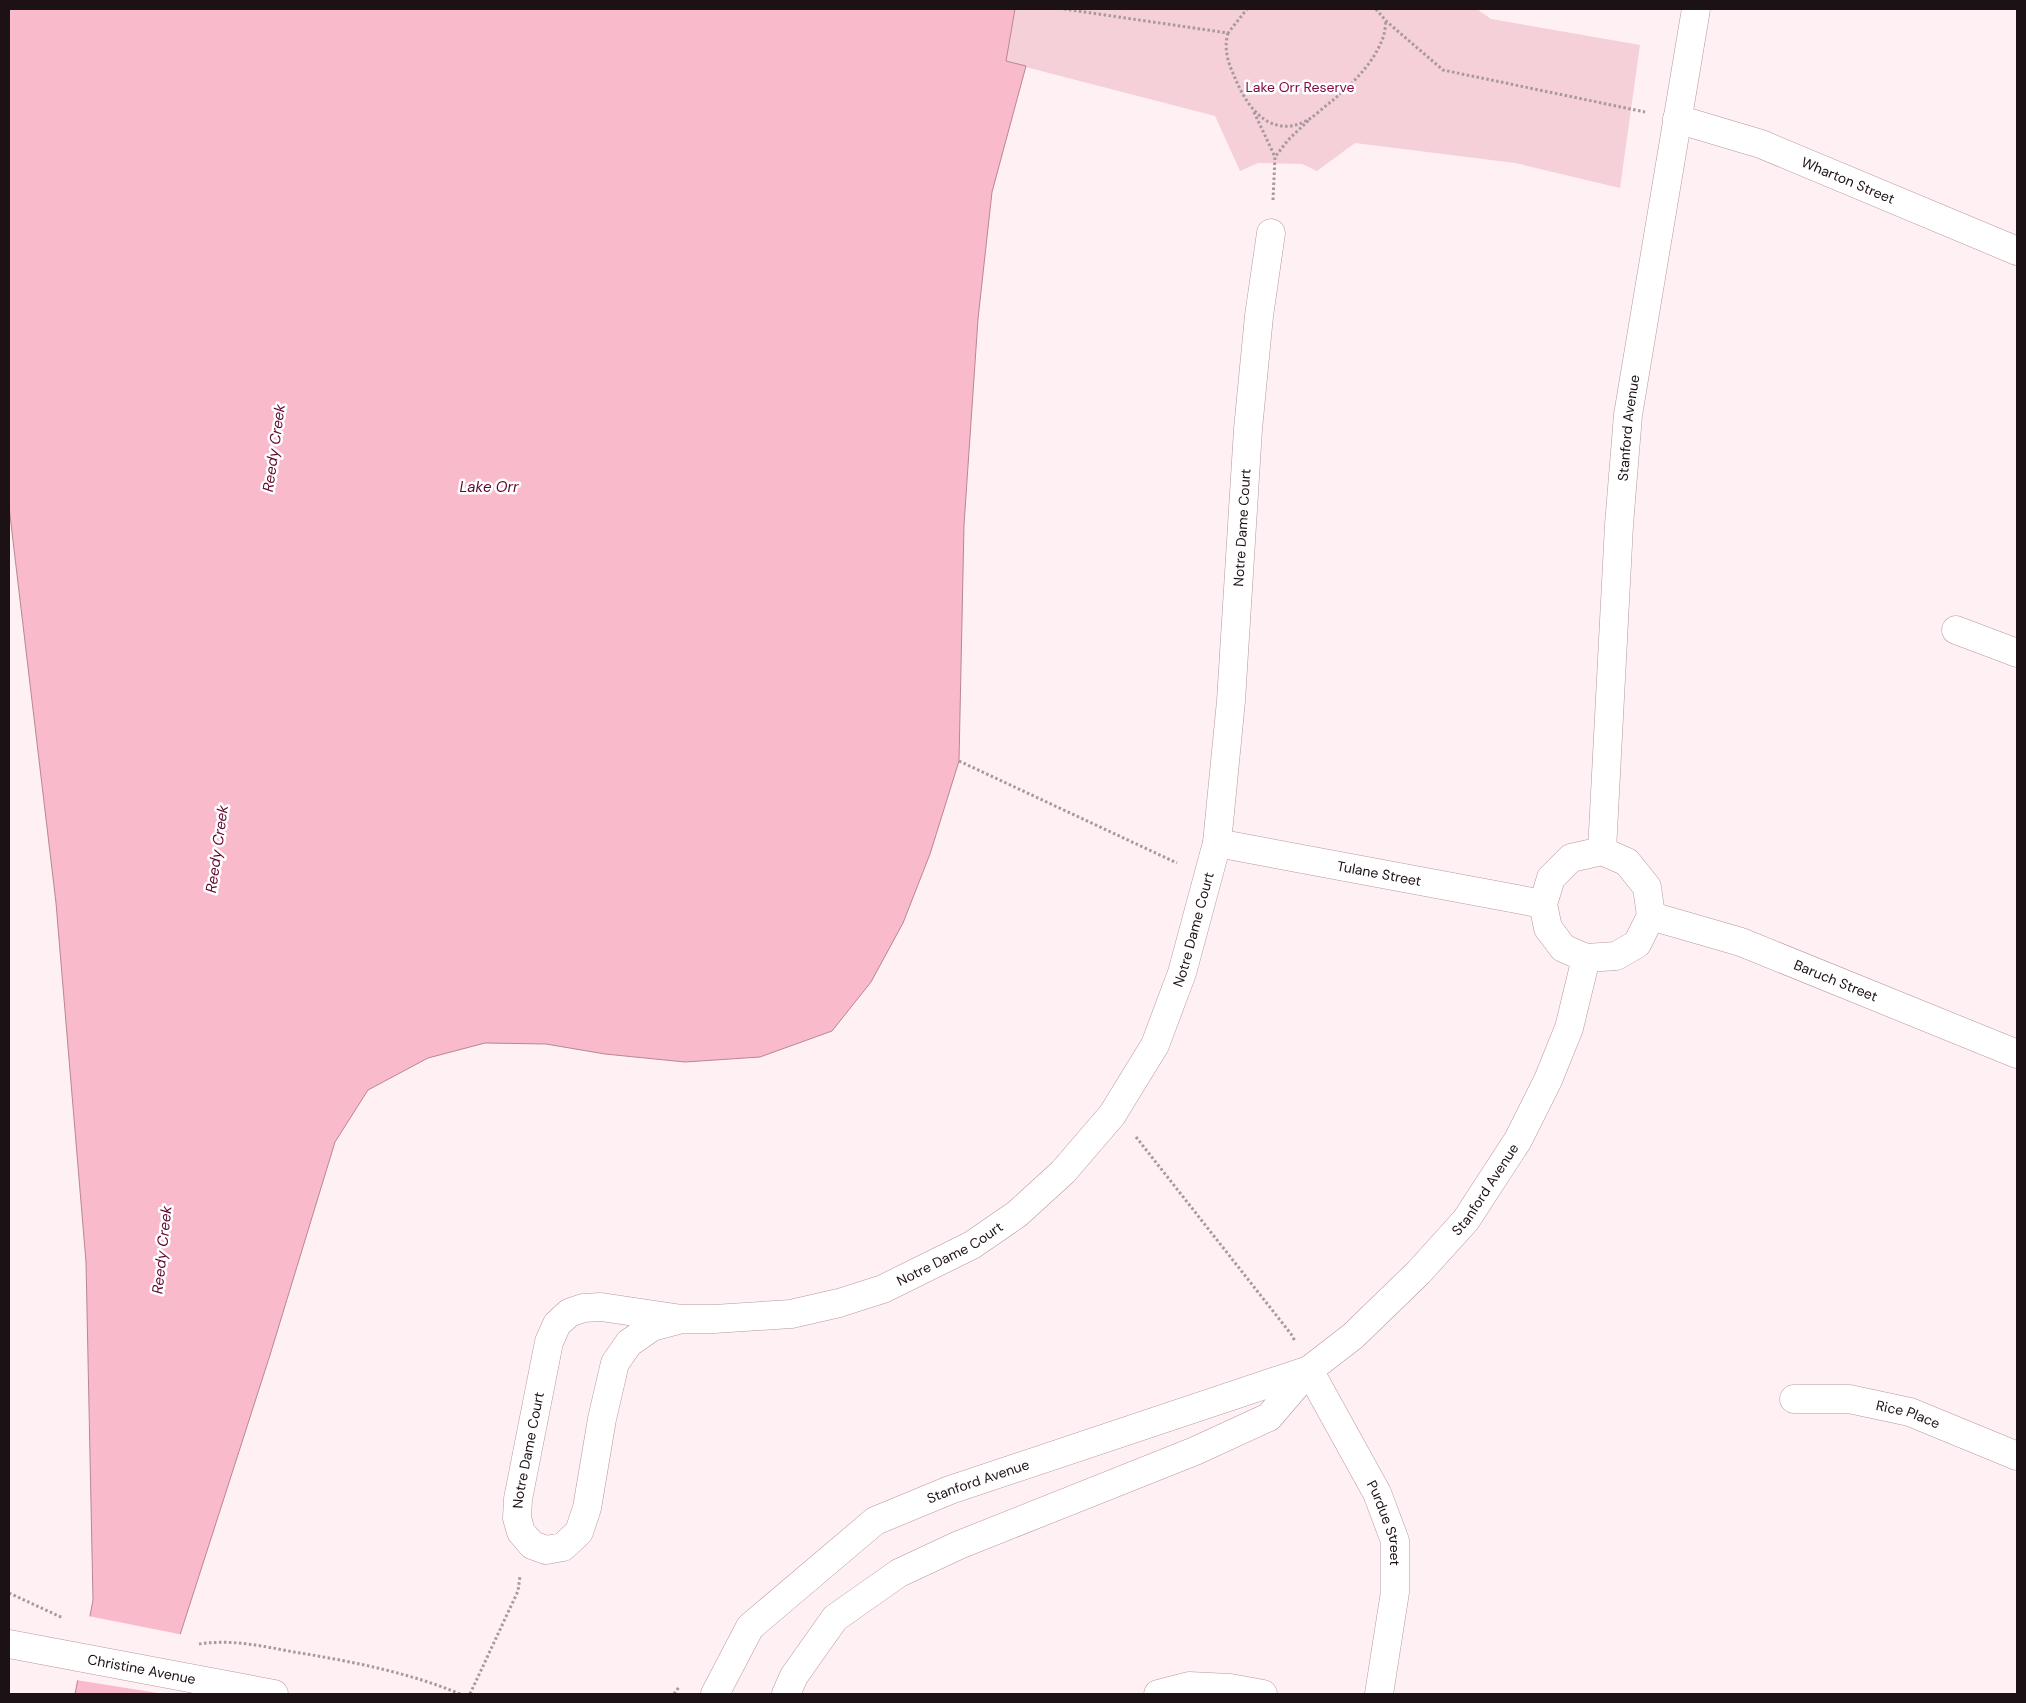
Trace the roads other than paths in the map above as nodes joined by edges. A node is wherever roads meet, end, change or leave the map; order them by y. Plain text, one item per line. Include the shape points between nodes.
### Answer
1 (1696, 9) edge
2 (1677, 118) junction
3 (1271, 233) road end
4 (2017, 251) edge
5 (1956, 630) dead end
6 (2017, 653) edge
7 (1216, 842) junction
8 (1602, 851) junction
9 (1543, 904) junction
10 (1651, 916) junction
11 (1586, 958) junction
12 (2017, 1054) edge
13 (674, 1318) junction
14 (1309, 1370) junction
15 (1794, 1399) dead end
16 (2017, 1456) edge
17 (9, 1644) edge
18 (274, 1694) edge
19 (715, 1694) edge
20 (786, 1694) edge
21 (1158, 1694) edge
22 (1263, 1694) edge
23 (1379, 1694) edge

1 - 2 street, Stanford Avenue
2 - 4 street, Wharton Street via 1761,144
2 - 8 street, Stanford Avenue via 1628,415
3 - 7 street, Notre Dame Court via 1247,439 1231,701
5 - 6 street
7 - 9 street, Tulane Street
7 - 13 street, Notre Dame Court via 1182,973 1155,1045 1112,1115 1063,1172 1017,1214 972,1245 928,1268 883,1289 839,1303 791,1314
8 - 9 street via 1571,858 1551,878
8 - 10 street via 1627,862 1647,886
9 - 11 street via 1548,928 1563,948
10 - 11 street via 1637,944 1616,956
10 - 12 street, Baruch Street via 1741,942
11 - 14 street, Stanford Avenue via 1569,1028 1548,1080 1518,1140 1466,1220 1419,1272 1353,1336
13 - 13 street, Notre Dame Court via 652,1327 629,1343 615,1363 579,1532 564,1547 546,1550 532,1546 521,1532 517,1518 518,1499 549,1342 557,1324 569,1313 601,1307
14 - 19 street, Stanford Avenue via 950,1490 876,1521 750,1627
14 - 20 street, Stanford Avenue via 1269,1417 1195,1451 898,1573 835,1618 794,1676
14 - 23 street, Purdue Street via 1377,1493 1394,1540 1394,1592
15 - 16 street, Rice Place via 1849,1399 1910,1412
17 - 18 street, Christine Avenue
21 - 22 street via 1188,1686

